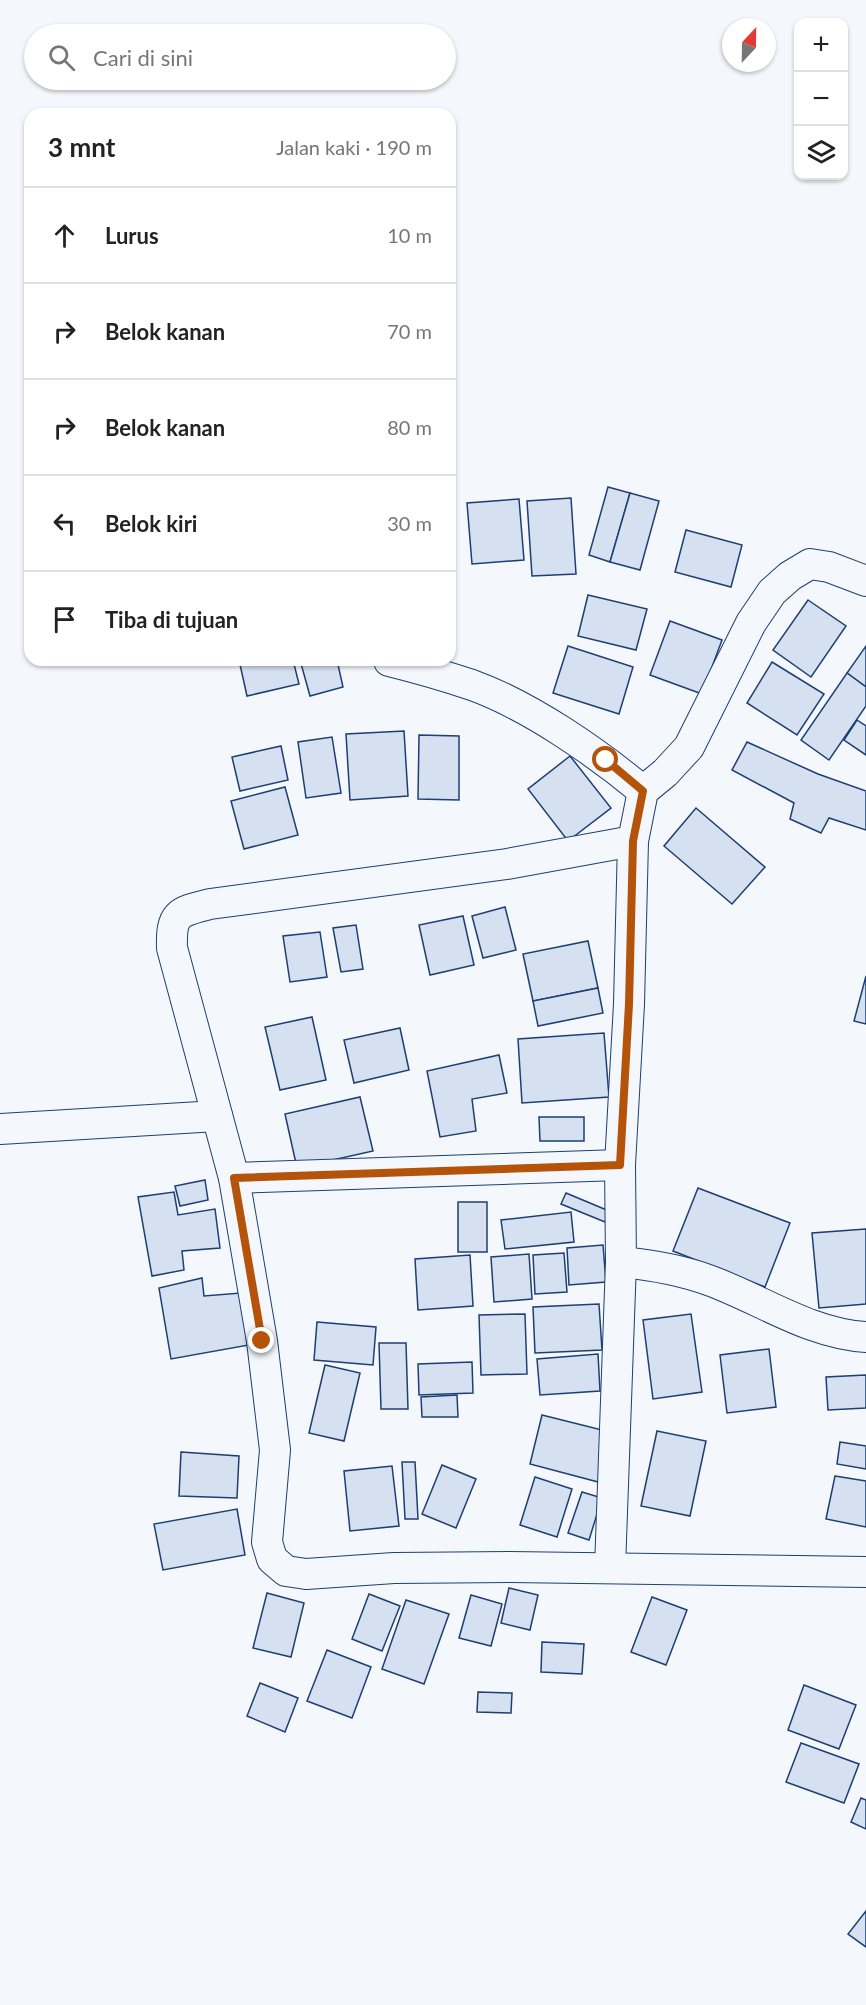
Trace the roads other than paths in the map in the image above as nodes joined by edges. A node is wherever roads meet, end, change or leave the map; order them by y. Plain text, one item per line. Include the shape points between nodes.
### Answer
1 (866, 581) edge
2 (406, 666) edge
3 (643, 791) junction
4 (633, 841) junction
5 (217, 1116) junction
6 (0, 1129) edge
7 (620, 1165) junction
8 (234, 1178) junction
9 (621, 1262) junction
10 (866, 1337) edge
11 (610, 1568) junction
12 (866, 1572) edge

1 - 3 street via 810,564 772,592 751,622 689,747
2 - 3 street via 474,686 523,709 606,760
3 - 4 street
4 - 5 street via 507,864 210,904 183,911 171,927 172,948
4 - 7 street
5 - 6 street
5 - 8 street
7 - 8 street
7 - 9 street
8 - 11 street via 276,1450 267,1542 272,1559 286,1571 306,1574 394,1568
9 - 10 street via 660,1266 711,1281 820,1328
9 - 11 street
11 - 12 street

